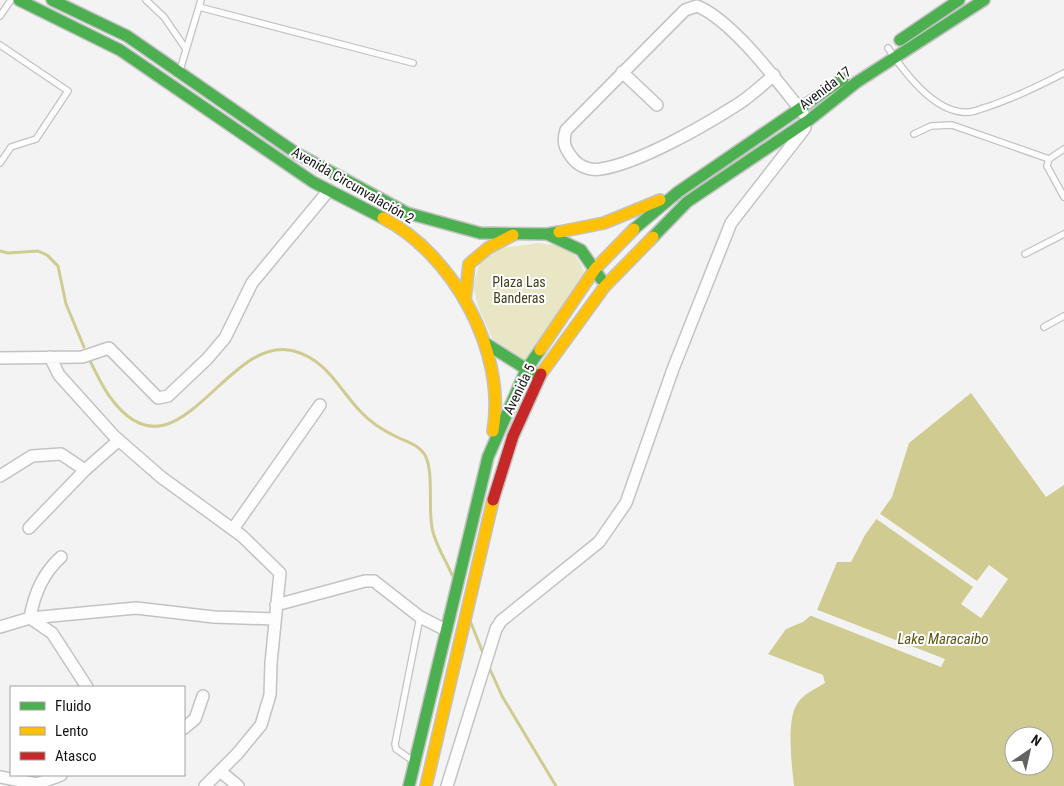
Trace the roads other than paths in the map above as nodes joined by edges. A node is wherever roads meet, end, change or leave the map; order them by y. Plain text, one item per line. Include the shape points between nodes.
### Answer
1 (10, 0) edge
2 (19, 0) edge
3 (52, 0) edge
4 (146, 0) edge
5 (201, 0) edge
6 (959, 0) edge
7 (984, 0) edge
8 (199, 7) junction
9 (0, 16) edge
10 (0, 45) edge
11 (186, 49) junction
12 (892, 53) junction
13 (412, 63) dead end
14 (179, 72) junction
15 (622, 72) junction
16 (1064, 73) edge
17 (774, 75) junction
18 (657, 105) dead end
19 (800, 109) junction
20 (808, 120) junction
21 (914, 134) dead end
22 (1064, 149) edge
23 (1050, 160) junction
24 (0, 163) edge
25 (329, 190) junction
26 (678, 192) junction
27 (1064, 197) edge
28 (686, 202) joint
29 (516, 234) junction
30 (547, 234) junction
31 (1064, 234) edge
32 (1025, 254) dead end
33 (595, 269) junction
34 (605, 286) junction
35 (465, 300) junction
36 (1064, 316) edge
37 (1044, 327) dead end
38 (485, 343) junction
39 (50, 357) junction
40 (0, 358) edge
41 (526, 370) junction
42 (539, 376) junction
43 (320, 405) dead end
44 (119, 440) junction
45 (488, 457) junction
46 (85, 470) junction
47 (0, 476) edge
48 (29, 528) dead end
49 (233, 529) junction
50 (61, 557) dead end
51 (276, 605) junction
52 (420, 617) junction
53 (30, 618) junction
54 (275, 619) junction
55 (0, 627) edge
56 (446, 630) junction
57 (86, 686) edge
58 (203, 696) dead end
59 (185, 727) edge
60 (414, 762) junction
61 (220, 771) junction
62 (0, 776) edge
63 (58, 776) edge
64 (205, 786) edge
65 (238, 786) edge
66 (409, 786) edge
67 (426, 786) edge
68 (447, 786) edge

1 - 9 lane
2 - 25 main road, Avenida Circunvalación 2 via 120,50
3 - 14 main road, Avenida Circunvalación 2 via 127,36
4 - 11 lane via 164,17
5 - 8 lane
6 - 12 main road, Avenida 17
7 - 12 main road, Avenida 17
8 - 11 lane
8 - 13 lane
10 - 24 lane via 68,91 36,139 11,147
11 - 14 lane
12 - 16 lane via 929,97 946,107 968,113 1010,100
12 - 19 main road, Avenida 17
12 - 20 main road, Avenida 17
14 - 29 main road, Avenida Circunvalación 2 via 296,153 407,213 480,233
15 - 17 street via 685,10 697,6 709,11
15 - 17 street via 566,130 563,139 565,150 576,163 587,168 600,170 616,166 672,142 736,106
15 - 18 street
17 - 19 street
19 - 20 street
19 - 26 main road, Avenida 17
20 - 28 main road, Avenida 17
20 - 68 street via 731,223 673,369 626,503 599,542 501,621 496,629
21 - 23 lane via 931,126 952,125
22 - 23 lane
23 - 27 lane via 1047,166
25 - 35 main road, Avenida Circunvalación 2 via 396,225 426,248
25 - 39 street via 252,283 225,338 168,396 158,398 109,348 82,357
26 - 30 main road, Avenida Circunvalación 2 via 604,223
26 - 33 main road, Avenida 5 via 630,232
28 - 34 main road, Avenida 5
29 - 30 main road, Avenida Circunvalación 2
29 - 35 main road via 488,248 470,264
30 - 33 main road via 581,250
31 - 32 lane
33 - 34 main road
33 - 41 main road, Avenida 5
34 - 42 main road, Avenida 5
35 - 38 main road, Avenida Circunvalación 2
36 - 37 lane
38 - 41 main road
38 - 45 main road, Avenida Circunvalación 2 via 494,384 496,414
39 - 40 street
39 - 44 street via 59,375
41 - 42 main road
41 - 45 main road, Avenida 5
42 - 67 main road, Avenida 5 via 513,436 493,499
43 - 49 street
44 - 46 street
44 - 49 street via 161,477
45 - 56 main road, Avenida 5
46 - 47 street via 62,454 32,456
46 - 48 street
49 - 51 street via 280,573
50 - 53 street via 48,569 32,600
51 - 52 street via 374,581
51 - 54 street
52 - 56 street
52 - 60 lane via 395,744 396,749
53 - 54 street via 136,608 214,617
53 - 55 street
53 - 57 street via 52,633
54 - 61 street via 270,695 261,725
56 - 60 main road
58 - 59 street via 196,719
60 - 66 main road
61 - 64 street
61 - 65 street
62 - 63 street via 37,784

